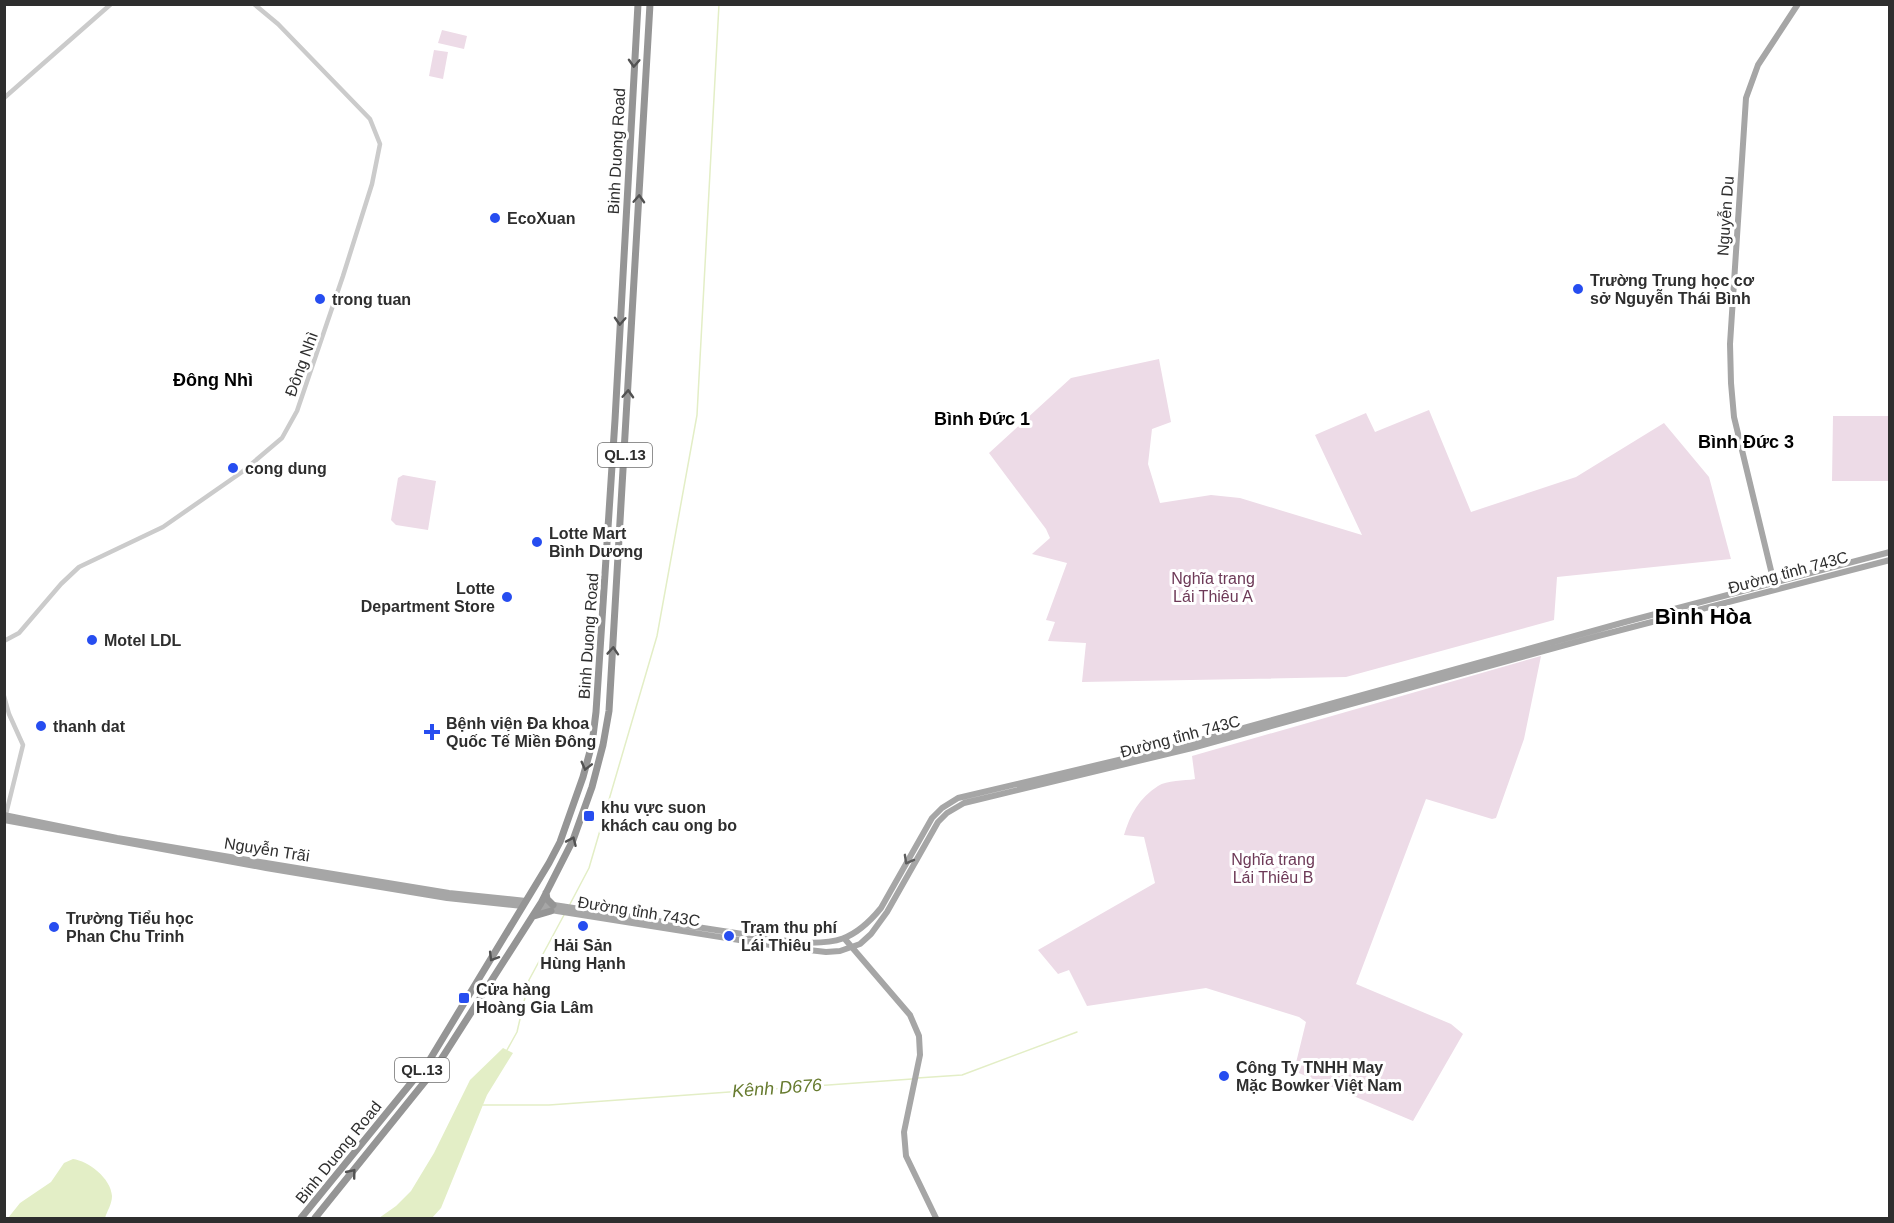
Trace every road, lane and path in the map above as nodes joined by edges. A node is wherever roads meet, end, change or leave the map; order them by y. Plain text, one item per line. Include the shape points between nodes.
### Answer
1 (111, 4) edge
2 (254, 4) edge
3 (638, 4) edge
4 (650, 4) edge
5 (1797, 4) edge
6 (4, 98) edge
7 (622, 284) junction
8 (634, 285) junction
9 (627, 418) junction
10 (615, 420) junction
11 (1890, 552) edge
12 (1890, 560) edge
13 (1774, 586) junction
14 (4, 641) edge
15 (4, 696) edge
16 (1133, 760) junction
17 (5, 818) edge
18 (546, 893) junction
19 (524, 904) junction
20 (539, 906) junction
21 (552, 908) junction
22 (532, 917) junction
23 (661, 925) junction
24 (844, 938) junction
25 (851, 948) junction
26 (310, 1208) junction
27 (317, 1217) edge
28 (301, 1218) edge
29 (936, 1218) edge

1 - 6 street
2 - 14 street, Đông Nhì via 370,119 380,144 372,184 297,411 282,438 242,472 163,527 79,567 19,633
3 -> 7 highway, Binh Duong Road / QL.13
8 -> 4 highway, Binh Duong Road / QL.13
5 - 13 main road, Nguyễn Du via 1758,64 1746,98 1730,344 1734,417
7 - 8 highway
7 -> 10 highway, Binh Duong Road / QL.13
9 -> 8 highway, Binh Duong Road / QL.13
9 - 10 highway
18 -> 9 highway, Binh Duong Road / QL.13 via 573,840 592,787 609,711
10 -> 19 highway, Binh Duong Road / QL.13 via 591,744 560,842
11 - 13 main road, Đường tỉnh 743C
12 - 13 main road, Đường tỉnh 743C
13 - 16 main road, Đường tỉnh 743C
15 - 17 street via 23,748
16 -> 24 main road, Đường tỉnh 743C via 988,790 949,803 932,818 881,908 865,925
16 - 25 main road, Đường tỉnh 743C via 993,794 955,808 938,822 871,934
17 - 19 main road, Nguyễn Trãi via 169,849
18 - 20 highway, Binh Duong Road / QL.13
18 - 21 highway
19 - 20 highway
19 -> 26 highway, Binh Duong Road / QL.13 via 429,1061
20 - 21 main road, Đường tỉnh 743C
20 - 22 highway, Binh Duong Road / QL.13
21 - 22 highway
21 - 23 main road, Đường tỉnh 743C
27 -> 22 highway, Binh Duong Road / QL.13 via 435,1069
23 - 24 main road, Đường tỉnh 743C via 820,944
23 - 25 main road, Đường tỉnh 743C via 812,951
24 - 25 main road
25 - 29 main road via 910,1015 919,1036 920,1055 904,1132 906,1156
26 - 27 highway
26 - 28 highway, Binh Duong Road / QL.13

